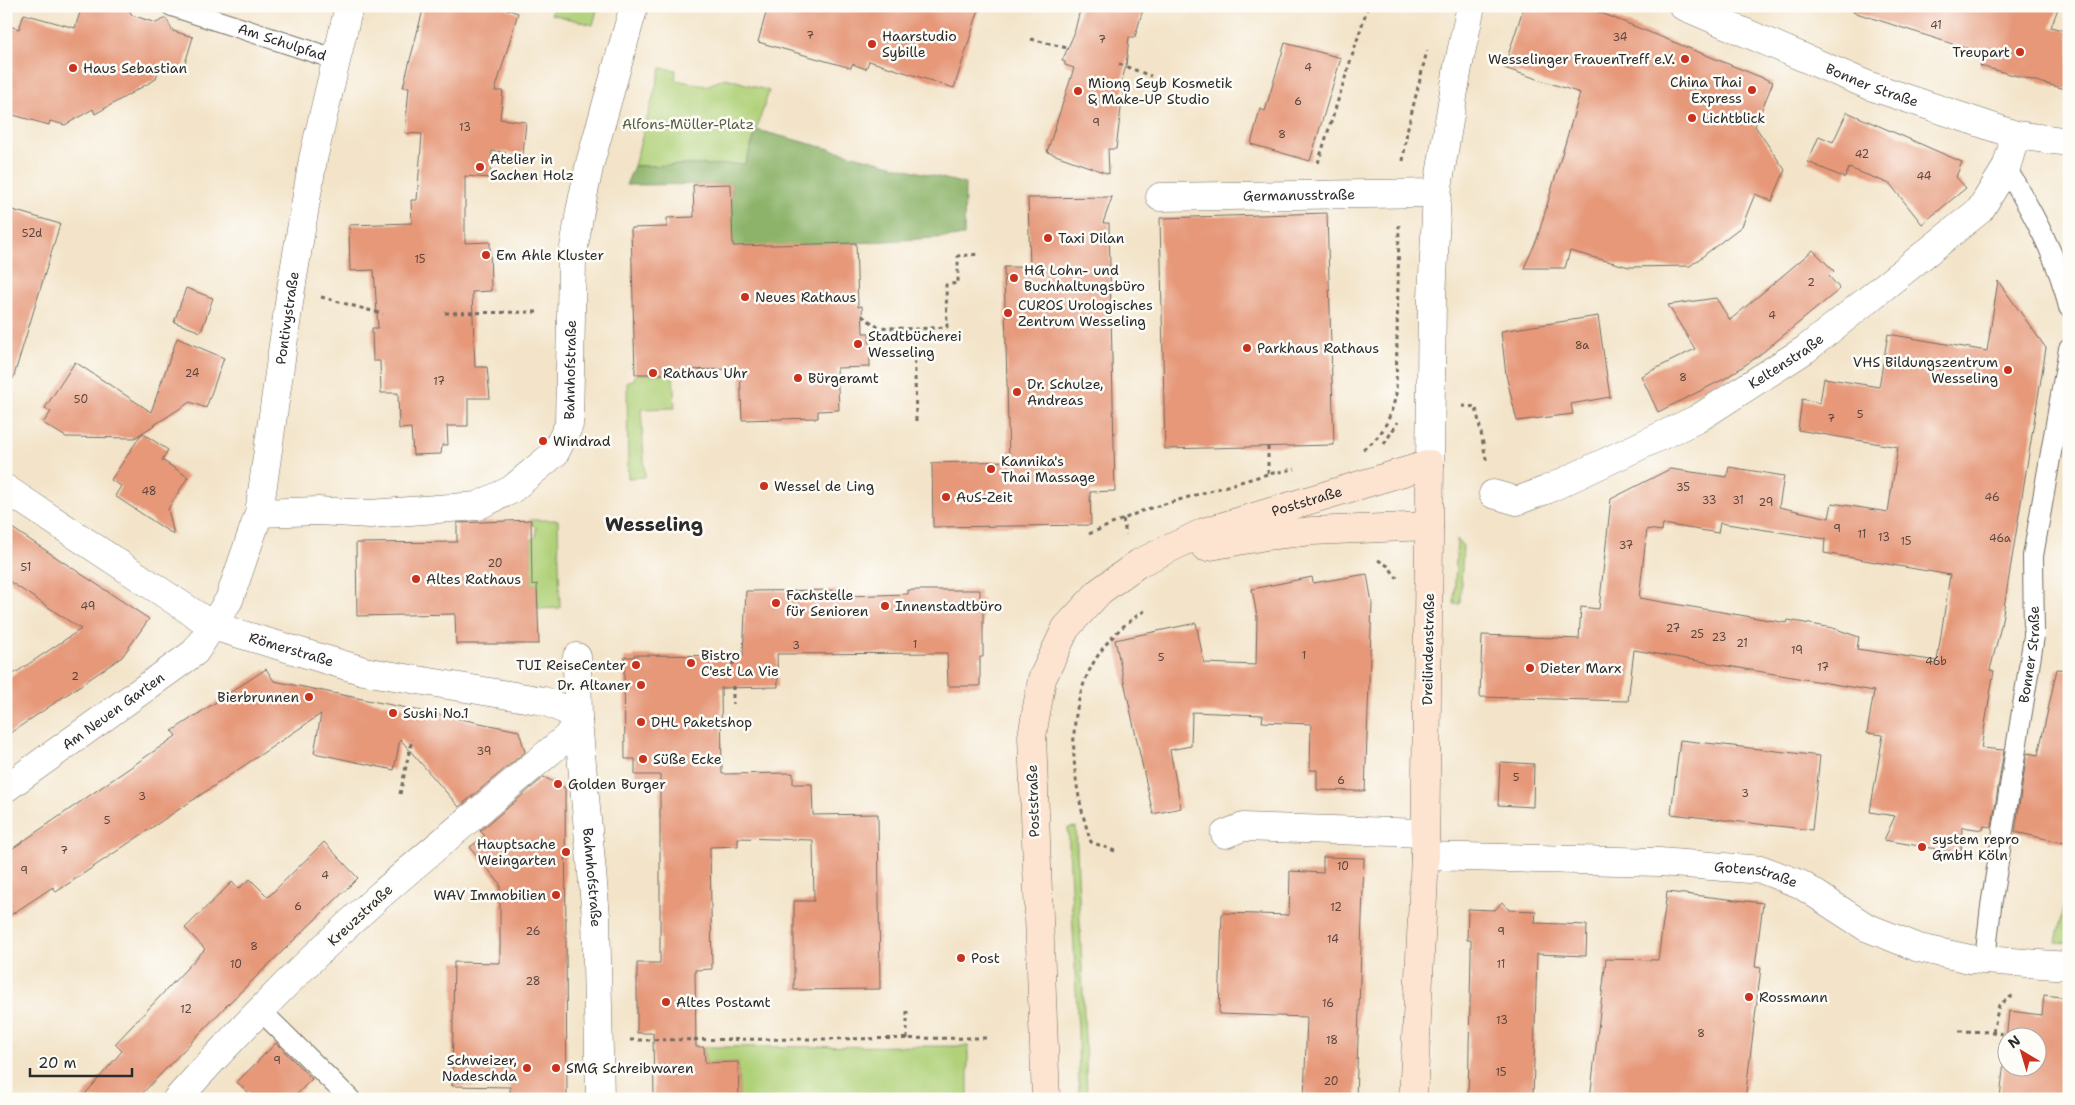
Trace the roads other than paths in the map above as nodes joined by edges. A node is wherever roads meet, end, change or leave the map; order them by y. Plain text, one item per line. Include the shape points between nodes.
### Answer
1 (172, 6) edge
2 (349, 6) edge
3 (634, 6) edge
4 (1471, 6) edge
5 (1683, 6) edge
6 (335, 59) junction
7 (2016, 135) junction
8 (2069, 142) edge
9 (2006, 168) junction
10 (1437, 194) junction
11 (1160, 196) dead end
12 (2069, 307) edge
13 (2069, 349) edge
14 (1430, 464) junction
15 (6, 490) edge
16 (1492, 494) dead end
17 (259, 513) junction
18 (1430, 526) junction
19 (1157, 555) junction
20 (213, 626) junction
21 (577, 657) dead end
22 (578, 721) junction
23 (6, 788) edge
24 (1225, 834) dead end
25 (1424, 844) junction
26 (1986, 960) junction
27 (2069, 966) edge
28 (260, 1010) junction
29 (177, 1099) edge
30 (350, 1099) edge
31 (600, 1099) edge
32 (1046, 1099) edge
33 (1413, 1099) edge

1 - 6 lane, Am Schulpfad
2 - 6 street, Pontivystraße
3 - 17 street, Bahnhofstraße via 584,192 572,260 570,425 556,453 526,480 494,500 477,506 370,514 318,511
4 - 10 street
5 - 7 street, Bonner Straße via 1870,86
6 - 17 street, Pontivystraße via 313,159 291,289
7 - 8 street, Bonner Straße
7 - 9 street, Keltenstraße
9 - 12 lane via 2028,205 2063,281
9 - 16 street, Keltenstraße via 1980,210 1806,349 1749,388 1697,419 1546,490 1517,501
10 - 11 street, Germanusstraße
10 - 14 street
13 - 26 lane, Bonner Straße via 2033,556 2034,636 1991,906
14 - 18 street, Dreilindenstraße
14 - 19 street, Poststraße via 1204,532
15 - 20 street, Römerstraße
17 - 20 street, Pontivystraße via 228,600
18 - 19 street, Poststraße via 1302,532
18 - 25 street, Dreilindenstraße
19 - 32 street, Poststraße via 1139,563 1100,591 1066,628 1042,679 1032,736
20 - 22 street, Römerstraße via 364,671 544,701 570,712
20 - 23 street, Am Neuen Garten via 195,652
21 - 22 street, Bahnhofstraße
22 - 28 street, Kreuzstraße via 574,730 558,745 377,898
22 - 31 street, Bahnhofstraße via 596,916
24 - 25 street via 1243,827
25 - 26 street, Gotenstraße via 1762,870 1800,884 1866,927 1919,948
25 - 33 street, Dreilindenstraße
26 - 27 street, Gotenstraße
28 - 29 street, Kreuzstraße
28 - 30 lane

